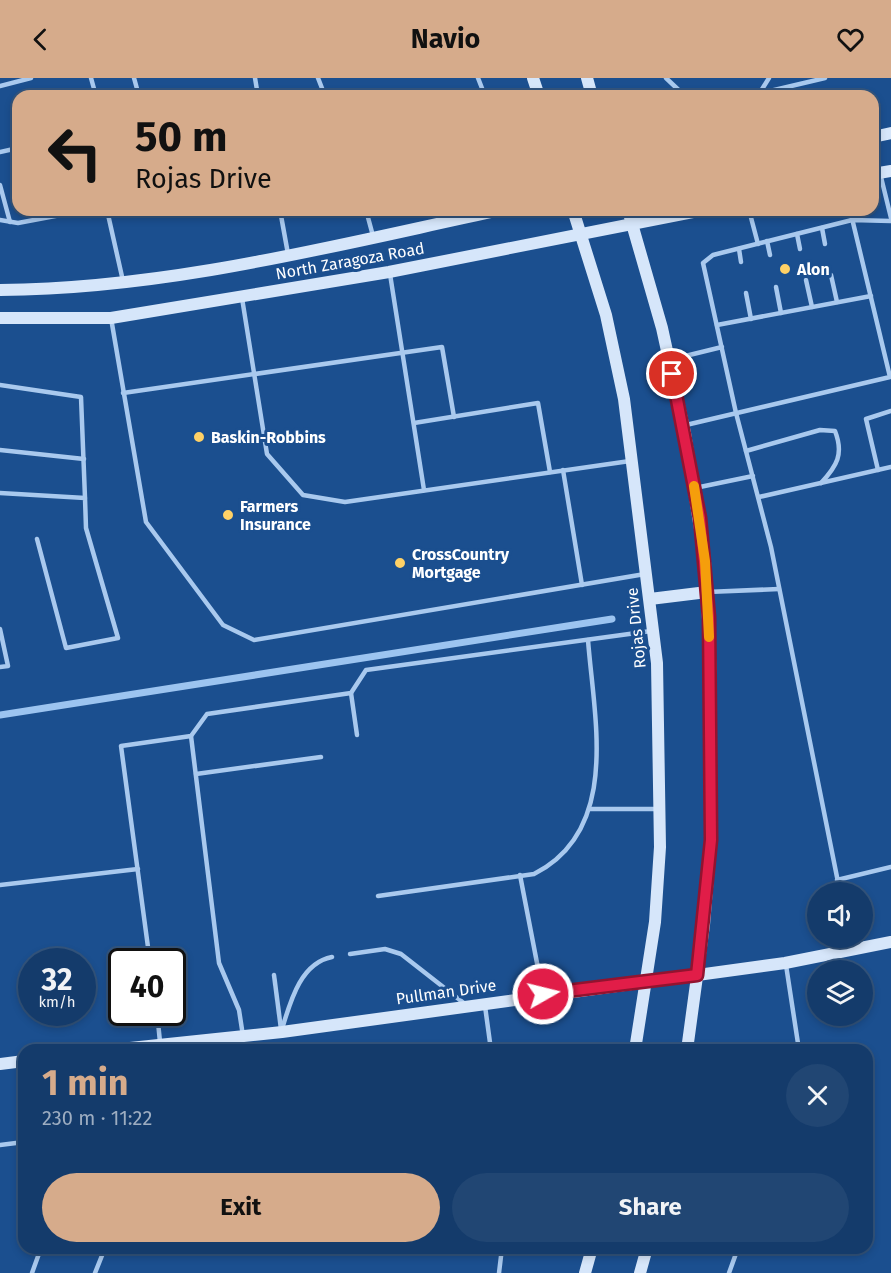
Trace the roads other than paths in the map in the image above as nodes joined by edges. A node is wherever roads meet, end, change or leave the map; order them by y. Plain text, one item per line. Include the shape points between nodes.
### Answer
1 (31, 78) edge
2 (666, 78) edge
3 (825, 78) edge
4 (0, 86) edge
5 (679, 90) edge
6 (776, 90) edge
7 (881, 173) edge
8 (0, 185) edge
9 (55, 216) edge
10 (108, 216) edge
11 (281, 216) edge
12 (368, 216) edge
13 (473, 216) edge
14 (575, 216) edge
15 (630, 216) edge
16 (673, 216) edge
17 (751, 216) edge
18 (851, 216) edge
19 (0, 220) edge
20 (852, 220) junction
21 (891, 220) edge
22 (10, 222) junction
23 (633, 224) junction
24 (822, 228) junction
25 (580, 233) junction
26 (797, 234) junction
27 (374, 237) junction
28 (767, 242) junction
29 (758, 244) junction
30 (825, 244) dead end
31 (739, 249) junction
32 (800, 249) dead end
33 (288, 254) junction
34 (770, 255) dead end
35 (741, 262) dead end
36 (389, 272) junction
37 (831, 275) dead end
38 (806, 280) dead end
39 (123, 282) junction
40 (776, 287) dead end
41 (0, 290) edge
42 (747, 293) dead end
43 (871, 296) junction
44 (242, 297) junction
45 (837, 303) junction
46 (812, 307) junction
47 (781, 313) junction
48 (0, 318) edge
49 (111, 318) junction
50 (751, 319) junction
51 (717, 326) junction
52 (722, 347) junction
53 (403, 355) junction
54 (669, 360) junction
55 (253, 374) junction
56 (0, 385) edge
57 (123, 393) junction
58 (891, 411) edge
59 (736, 413) junction
60 (454, 417) junction
61 (414, 423) junction
62 (683, 425) junction
63 (0, 450) edge
64 (746, 451) junction
65 (84, 459) junction
66 (632, 460) junction
67 (891, 467) edge
68 (563, 470) junction
69 (878, 470) junction
70 (550, 472) junction
71 (753, 476) junction
72 (821, 483) junction
73 (695, 488) junction
74 (424, 490) junction
75 (0, 493) edge
76 (759, 497) junction
77 (85, 498) junction
78 (37, 539) dead end
79 (647, 574) junction
80 (582, 585) junction
81 (779, 589) junction
82 (707, 592) junction
83 (650, 599) junction
84 (0, 629) edge
85 (653, 631) junction
86 (588, 640) junction
87 (0, 667) edge
88 (351, 693) junction
89 (357, 735) dead end
90 (191, 736) junction
91 (321, 757) dead end
92 (196, 774) junction
93 (589, 809) junction
94 (660, 809) junction
95 (891, 867) edge
96 (138, 868) junction
97 (520, 875) junction
98 (837, 880) joint
99 (0, 885) edge
100 (378, 896) dead end
101 (891, 942) edge
102 (873, 943) edge
103 (148, 948) edge
104 (836, 948) edge
105 (350, 954) dead end
106 (332, 957) dead end
107 (785, 963) junction
108 (274, 975) dead end
109 (697, 975) junction
110 (647, 980) junction
111 (543, 994) junction
112 (485, 1003) junction
113 (467, 1006) junction
114 (159, 1026) edge
115 (282, 1032) junction
116 (243, 1036) junction
117 (161, 1044) edge
118 (202, 1044) edge
119 (490, 1044) edge
120 (636, 1044) edge
121 (688, 1044) edge
122 (798, 1044) edge
123 (18, 1062) edge
124 (0, 1064) edge
125 (18, 1143) edge
126 (0, 1145) edge
127 (39, 1254) edge
128 (103, 1254) edge
129 (501, 1254) edge
130 (590, 1254) edge
131 (645, 1254) edge
132 (736, 1254) edge
133 (32, 1273) edge
134 (95, 1273) edge
135 (499, 1273) edge
136 (585, 1273) edge
137 (640, 1273) edge
138 (729, 1273) edge

1 - 4 lane
2 - 5 lane
3 - 6 lane
7 - 21 lane
8 - 22 lane
9 - 22 lane
10 - 39 lane
11 - 33 lane
12 - 27 lane
13 - 27 main road, North Zaragoza Road
14 - 25 main road, Rojas Drive
15 - 23 main road
16 - 23 main road, North Zaragoza Road
17 - 29 lane
18 - 20 lane
19 - 22 lane
20 - 21 lane
20 - 24 lane
20 - 43 lane
23 - 25 main road, North Zaragoza Road
23 - 54 main road
24 - 26 lane
24 - 30 lane
25 - 36 main road, North Zaragoza Road
25 - 66 main road, Rojas Drive via 606,315
26 - 28 lane
26 - 32 lane
27 - 33 main road, North Zaragoza Road
28 - 29 lane
28 - 34 lane
29 - 31 lane
31 - 35 lane
31 - 51 lane via 713,255 703,263
33 - 39 main road, North Zaragoza Road
36 - 44 main road, North Zaragoza Road
36 - 53 lane
37 - 45 lane
38 - 46 lane
39 - 41 main road, North Zaragoza Road
40 - 47 lane
42 - 50 lane
43 - 45 lane
43 - 59 lane via 890,377
44 - 49 main road, North Zaragoza Road
44 - 55 lane
45 - 46 lane
46 - 47 lane
47 - 50 lane
48 - 49 main road, North Zaragoza Road
49 - 57 lane
50 - 51 lane
51 - 52 lane
52 - 54 lane
52 - 59 lane
53 - 55 lane
53 - 60 lane via 442,347
53 - 61 lane
54 - 62 main road
55 - 57 lane
55 - 74 lane via 267,454 303,495 345,502
56 - 65 lane via 81,397
57 - 80 lane via 146,522 223,625 254,640
58 - 69 lane via 866,419
59 - 62 lane
59 - 64 lane
60 - 61 lane
60 - 70 lane via 538,404
61 - 74 lane
62 - 73 main road
63 - 65 lane
64 - 71 lane
64 - 72 lane via 820,430 835,431 840,444 839,459
65 - 77 lane
66 - 68 lane
66 - 79 main road, Rojas Drive
67 - 69 lane
68 - 70 lane
68 - 80 lane
69 - 72 lane
70 - 74 lane
71 - 73 lane
71 - 76 lane
72 - 76 lane
73 - 82 main road
75 - 77 lane
76 - 81 lane
77 - 78 lane via 86,528 118,638 66,648
79 - 80 lane
79 - 83 main road, Rojas Drive
81 - 82 lane
81 - 98 lane
82 - 83 main road
82 - 109 main road via 711,840
83 - 85 main road, Rojas Drive
84 - 87 lane via 8,666
85 - 86 lane
85 - 94 main road, Rojas Drive
86 - 88 lane via 366,670
86 - 93 lane via 596,756
88 - 89 lane
88 - 90 lane via 207,714
90 - 92 lane
90 - 96 lane via 121,746
91 - 92 lane
92 - 116 lane via 219,963 239,1010
93 - 94 lane
93 - 97 lane via 564,854 534,874
94 - 110 main road, Rojas Drive via 655,922
95 - 98 lane
96 - 99 lane
96 - 103 lane
97 - 100 lane
97 - 111 lane
101 - 102 main road, Pullman Drive
104 - 107 main road, Pullman Drive
105 - 113 lane via 385,949 400,954
106 - 115 lane via 310,970 294,990
107 - 109 main road, Pullman Drive
107 - 122 lane
108 - 115 lane
109 - 110 main road, Pullman Drive
109 - 121 main road
110 - 111 main road, Pullman Drive
110 - 120 main road, Rojas Drive
111 - 112 main road, Pullman Drive
112 - 113 main road, Pullman Drive
112 - 119 lane
113 - 115 main road, Pullman Drive
114 - 117 lane
115 - 116 main road, Pullman Drive
116 - 118 main road, Pullman Drive
123 - 124 main road
125 - 126 lane
127 - 133 lane
128 - 134 lane
129 - 135 lane
130 - 136 main road
131 - 137 main road
132 - 138 lane

